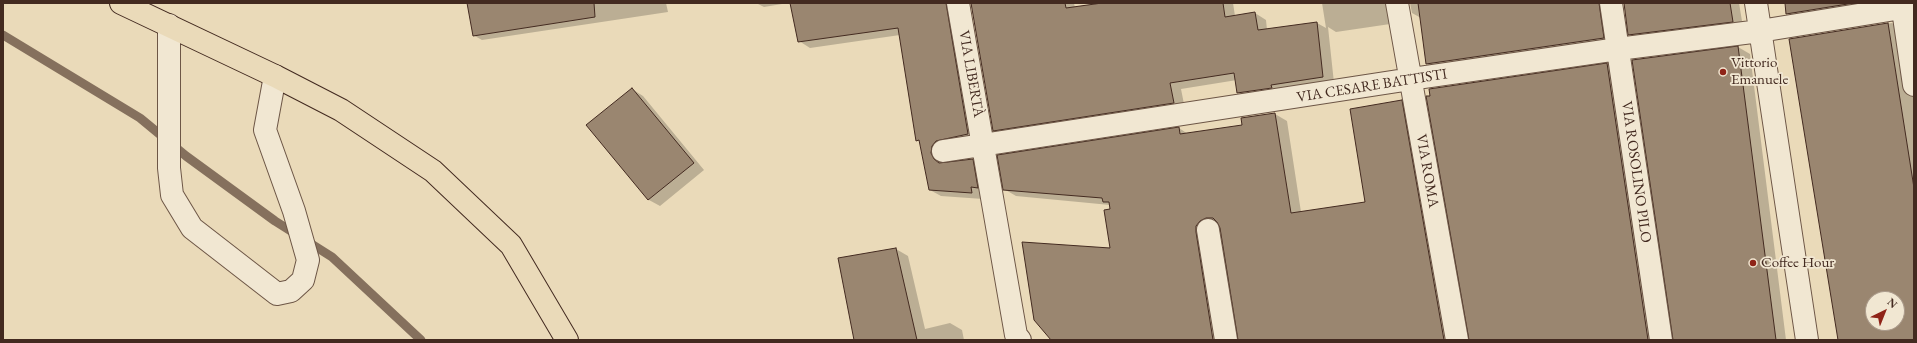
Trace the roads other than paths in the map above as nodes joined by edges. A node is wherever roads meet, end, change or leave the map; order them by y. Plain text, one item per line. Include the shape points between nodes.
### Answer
1 (121, 3) edge
2 (958, 3) edge
3 (1398, 3) edge
4 (1611, 3) edge
5 (1756, 3) edge
6 (1906, 5) edge
7 (169, 25) junction
8 (1760, 31) junction
9 (1618, 49) junction
10 (275, 76) junction
11 (1411, 79) junction
12 (1914, 85) edge
13 (983, 145) junction
14 (943, 151) dead end
15 (1208, 230) dead end
16 (567, 340) edge
17 (1020, 340) edge
18 (1226, 340) edge
19 (1457, 340) edge
20 (1661, 340) edge
21 (1807, 340) edge

1 - 7 main road
2 - 13 street, VIA LIBERTÀ
3 - 11 street, VIA ROMA
4 - 9 street, VIA ROSOLINO PILO
5 - 8 street
6 - 8 street, VIA CESARE BATTISTI
6 - 12 street
7 - 10 main road
7 - 10 street via 172,195 192,228 277,294 291,292 303,280 308,260 294,211 264,130
8 - 9 street, VIA CESARE BATTISTI
8 - 21 street
9 - 11 street, VIA CESARE BATTISTI
9 - 20 street, VIA ROSOLINO PILO
10 - 16 main road via 341,110 433,171 511,245
11 - 13 street, VIA CESARE BATTISTI
11 - 19 street, VIA ROMA
13 - 14 street, VIA CESARE BATTISTI
13 - 17 street, VIA LIBERTÀ via 1016,335
15 - 18 street

